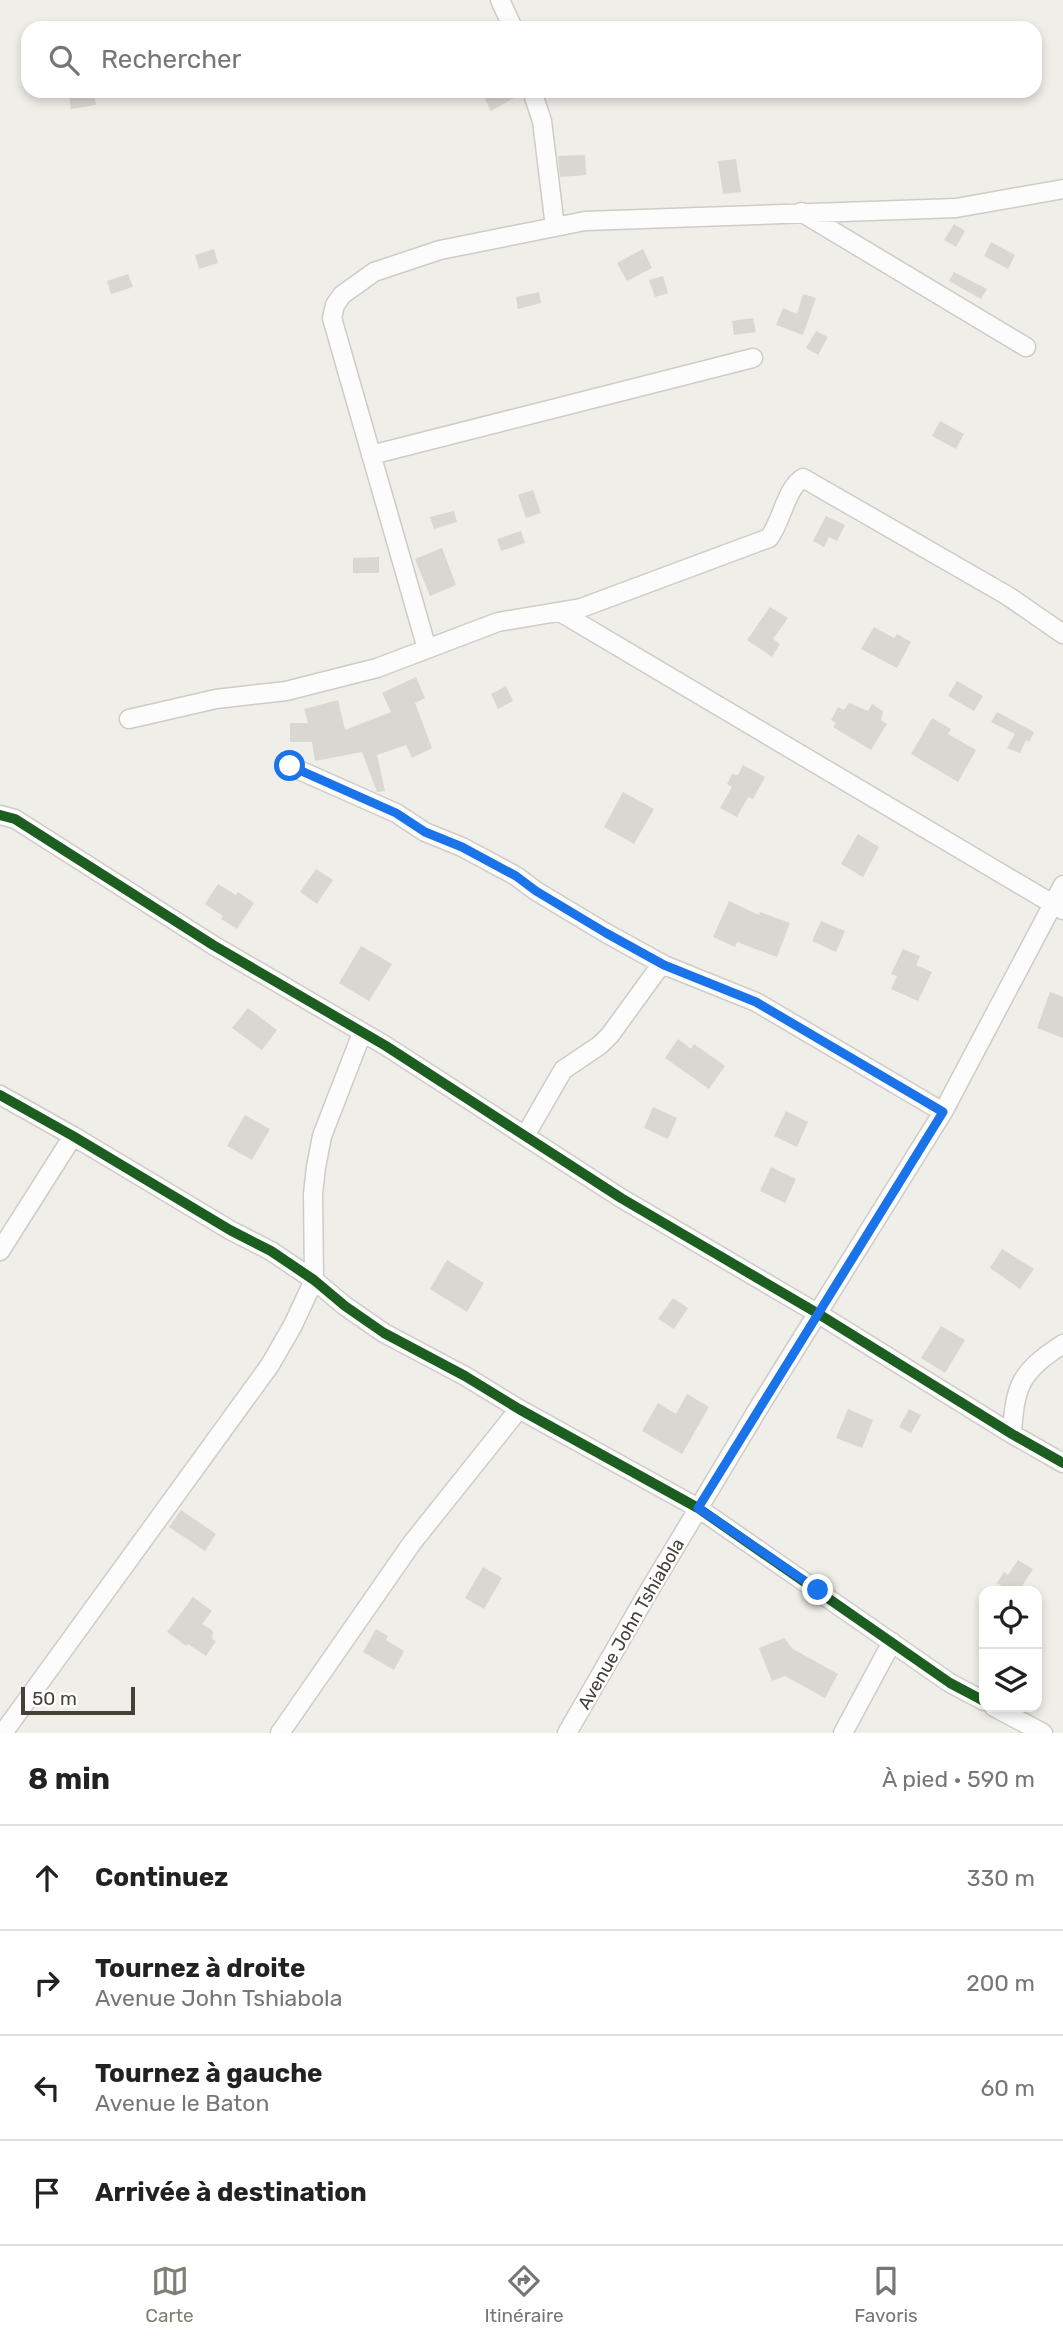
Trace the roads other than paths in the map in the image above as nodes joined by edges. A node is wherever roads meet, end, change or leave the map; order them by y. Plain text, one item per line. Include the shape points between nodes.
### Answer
1 (500, 0) edge
2 (510, 21) edge
3 (534, 98) edge
4 (1063, 188) edge
5 (801, 212) junction
6 (555, 227) junction
7 (1026, 347) dead end
8 (753, 358) dead end
9 (371, 455) junction
10 (560, 612) junction
11 (1063, 634) edge
12 (427, 649) junction
13 (129, 719) dead end
14 (290, 766) dead end
15 (0, 815) edge
16 (1063, 885) edge
17 (1058, 907) edge
18 (664, 965) junction
19 (362, 1032) junction
20 (0, 1095) edge
21 (943, 1112) junction
22 (73, 1136) junction
23 (525, 1136) junction
24 (0, 1251) edge
25 (314, 1279) junction
26 (817, 1312) junction
27 (1063, 1344) edge
28 (519, 1409) junction
29 (1012, 1434) junction
30 (1063, 1463) edge
31 (698, 1508) junction
32 (892, 1642) junction
33 (979, 1698) edge
34 (1003, 1712) edge
35 (3, 1733) edge
36 (280, 1733) edge
37 (567, 1733) edge
38 (843, 1733) edge
39 (1042, 1733) edge

1 - 2 street
3 - 6 street via 542,121
4 - 5 street via 956,208
5 - 6 street via 585,221
5 - 7 street
6 - 9 street via 440,250 374,272 342,295 332,318
8 - 9 street
9 - 12 street
10 - 11 street via 769,538 795,483 803,478 1008,596
10 - 12 street via 498,622
10 - 17 street
12 - 13 street via 377,668 286,691 216,699
14 - 18 street via 462,847
15 - 19 street via 15,819 213,946
16 - 17 street, Avenue John Tshiabola
17 - 21 street, Avenue John Tshiabola via 1015,973
18 - 21 street via 756,1002
18 - 23 street via 610,1035 563,1070
19 - 23 street
19 - 25 street via 322,1136 313,1194
20 - 22 street
21 - 26 street, Avenue John Tshiabola
22 - 24 street
22 - 25 street
23 - 26 street via 621,1198
25 - 28 street via 384,1333
25 - 35 street via 270,1365
26 - 29 street
26 - 31 street, Avenue John Tshiabola
27 - 29 street via 1017,1387
28 - 31 street
28 - 36 street via 412,1543
29 - 30 street
31 - 32 street
31 - 37 street, Avenue John Tshiabola
32 - 33 street
32 - 38 street
34 - 39 street

